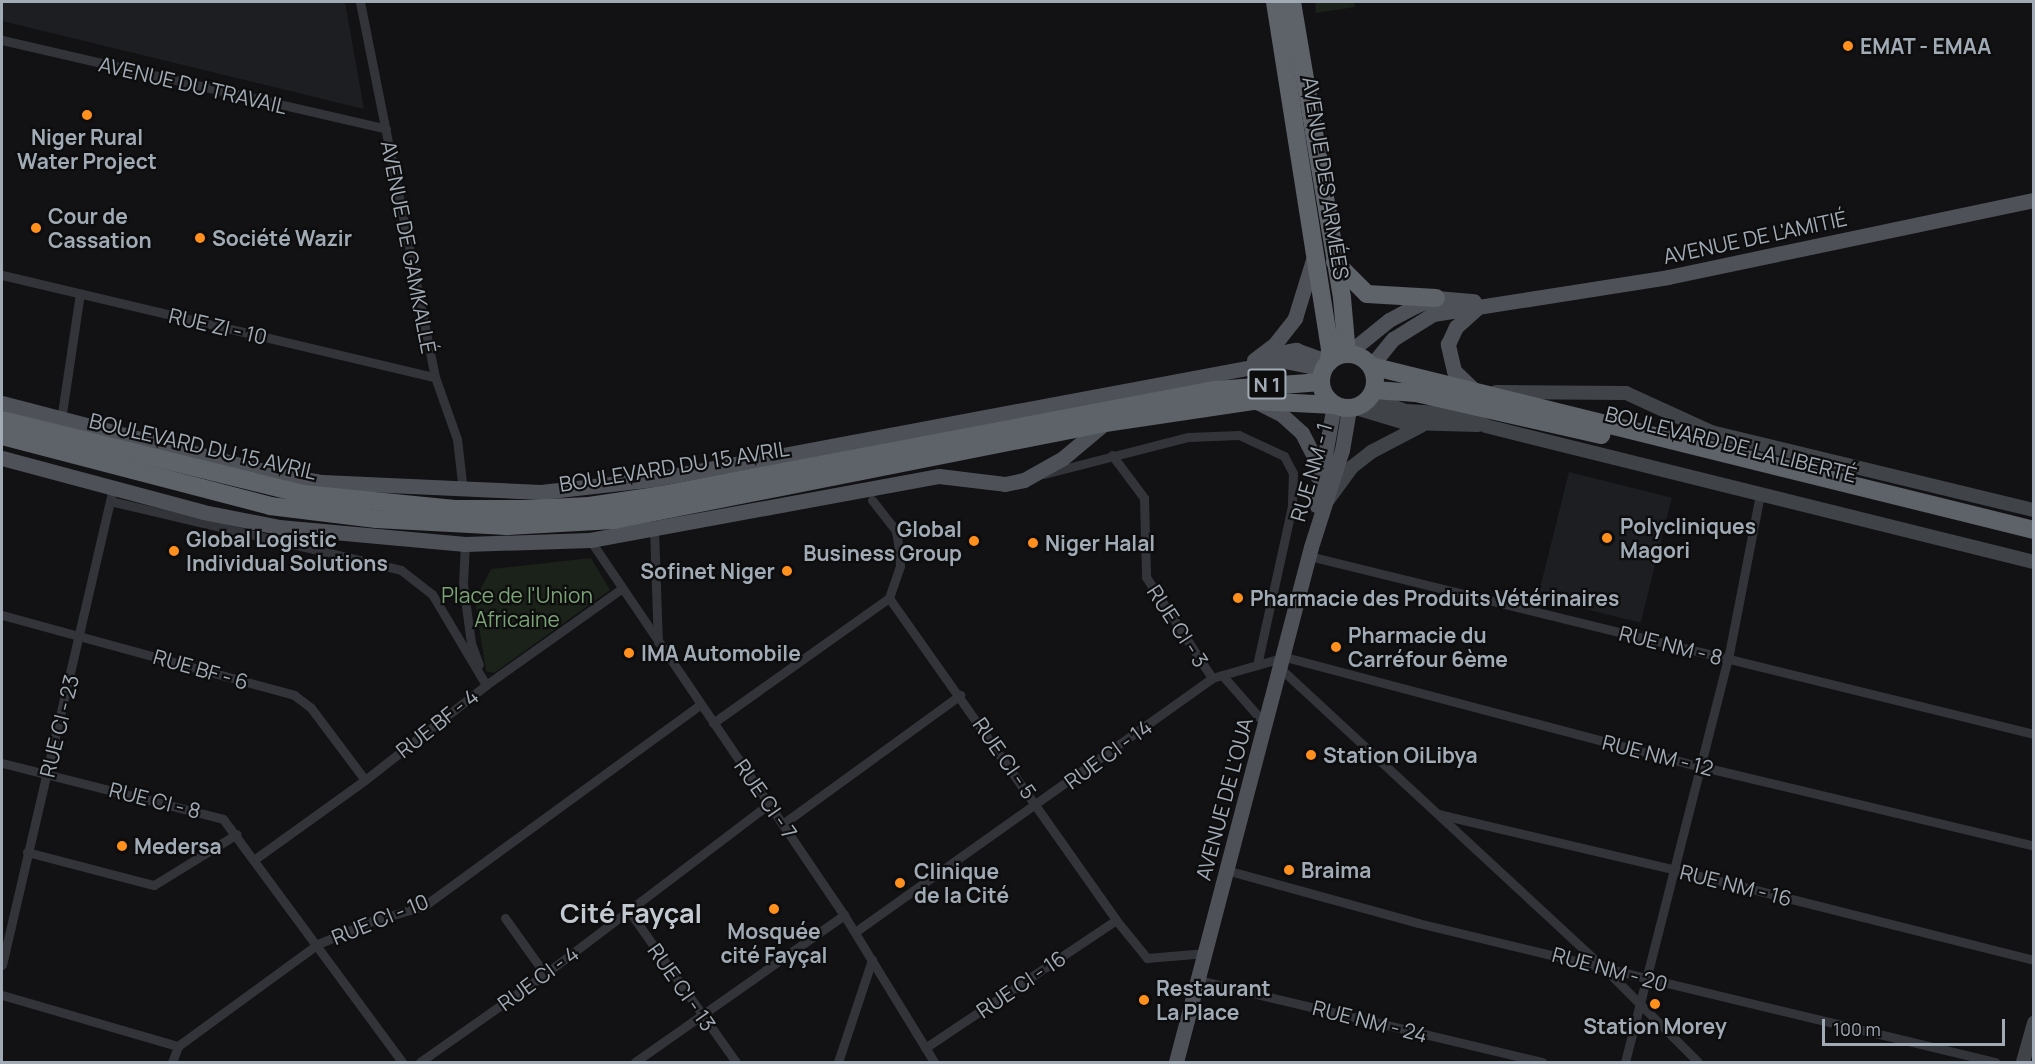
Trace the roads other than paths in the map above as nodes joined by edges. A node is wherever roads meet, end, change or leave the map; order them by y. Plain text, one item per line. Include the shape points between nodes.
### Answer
1 (360, 2) edge
2 (1275, 2) edge
3 (1292, 2) edge
4 (2, 39) edge
5 (386, 129) junction
6 (2034, 200) edge
7 (1314, 254) junction
8 (1333, 260) junction
9 (2, 275) edge
10 (80, 293) junction
11 (1436, 298) junction
12 (1483, 303) junction
13 (1347, 354) junction
14 (1254, 360) junction
15 (1371, 366) junction
16 (1224, 371) junction
17 (1324, 372) junction
18 (435, 377) junction
19 (1416, 393) junction
20 (1478, 393) junction
21 (1254, 401) junction
22 (1357, 402) junction
23 (2, 403) edge
24 (2, 420) edge
25 (62, 420) junction
26 (1105, 423) junction
27 (1424, 425) junction
28 (1486, 426) junction
29 (2, 436) edge
30 (1112, 455) junction
31 (2, 458) edge
32 (22, 463) junction
33 (2, 471) edge
34 (1024, 480) junction
35 (464, 491) junction
36 (111, 494) junction
37 (1760, 494) junction
38 (1322, 498) junction
39 (872, 500) dead end
40 (2034, 510) edge
41 (654, 530) junction
42 (2034, 530) edge
43 (590, 540) junction
44 (2034, 543) edge
45 (465, 544) junction
46 (1310, 552) junction
47 (2034, 562) edge
48 (621, 589) junction
49 (889, 598) junction
50 (2, 615) edge
51 (81, 636) junction
52 (658, 643) junction
53 (1728, 659) junction
54 (1283, 663) junction
55 (1257, 665) junction
56 (1222, 675) junction
57 (1212, 678) junction
58 (486, 685) junction
59 (960, 695) junction
60 (700, 705) junction
61 (713, 723) junction
62 (1266, 725) junction
63 (2034, 734) edge
64 (2, 763) edge
65 (1699, 766) junction
66 (48, 773) junction
67 (365, 780) junction
68 (770, 804) junction
69 (1038, 805) junction
70 (1438, 814) junction
71 (784, 823) junction
72 (237, 834) junction
73 (2034, 846) edge
74 (27, 852) junction
75 (255, 859) junction
76 (1672, 868) junction
77 (1226, 870) junction
78 (629, 911) junction
79 (844, 915) junction
80 (505, 918) dead end
81 (1116, 920) junction
82 (855, 932) junction
83 (318, 944) junction
84 (1206, 953) junction
85 (872, 960) junction
86 (2034, 960) edge
87 (2, 964) edge
88 (1602, 965) junction
89 (545, 974) junction
90 (1198, 980) junction
91 (1646, 980) junction
92 (2, 995) edge
93 (1640, 1004) junction
94 (701, 1016) junction
95 (2034, 1023) edge
96 (178, 1046) junction
97 (925, 1048) junction
98 (172, 1062) edge
99 (402, 1062) edge
100 (420, 1062) edge
101 (635, 1062) edge
102 (736, 1062) edge
103 (838, 1062) edge
104 (934, 1062) edge
105 (1176, 1062) edge
106 (1542, 1062) edge
107 (1625, 1062) edge
108 (1698, 1062) edge
109 (1995, 1062) edge
110 (2023, 1062) edge

1 - 5 street, AVENUE DE GAMKALLÉ
2 - 7 highway, AVENUE DES ARMÉES
3 - 8 highway, AVENUE DES ARMÉES
4 - 5 street, AVENUE DU TRAVAIL
5 - 18 street, AVENUE DE GAMKALLÉ
6 - 12 main road, AVENUE DE L'AMITIÉ via 1668,278
7 - 14 main road via 1308,286 1295,318 1275,344
7 - 17 highway, AVENUE DES ARMÉES via 1330,349
8 - 11 highway via 1367,294
8 - 13 highway, AVENUE DES ARMÉES via 1342,298
9 - 10 street, RUE ZI - 10
10 - 18 street, RUE ZI - 10
10 - 25 street
11 - 12 main road, AVENUE DE L'AMITIÉ
11 - 13 main road, AVENUE DE L'AMITIÉ via 1395,316
12 - 15 main road, AVENUE DE L'AMITIÉ via 1415,322 1393,339
12 - 20 main road via 1456,327 1448,344 1454,371
13 - 15 highway, BOULEVARD DE LA LIBERTÉ via 1363,358
13 - 17 highway
14 - 16 main road, BOULEVARD DU 15 AVRIL
14 - 17 main road, BOULEVARD DU 15 AVRIL via 1296,350
15 - 20 highway, BOULEVARD DE LA LIBERTÉ
15 - 22 highway
16 - 17 main road, BOULEVARD DU 15 AVRIL via 1284,361
16 - 35 main road, BOULEVARD DU 15 AVRIL via 621,485 541,492
17 - 22 highway via 1324,395
17 - 24 highway, BOULEVARD DU 15 AVRIL / N 1 via 656,496 589,506 528,509 457,509 303,494
18 - 35 street, AVENUE DE GAMKALLÉ via 457,439
19 - 20 main road, BOULEVARD DE LA LIBERTÉ
19 - 22 highway, BOULEVARD DE LA LIBERTÉ
19 - 44 highway, BOULEVARD DE LA LIBERTÉ via 1560,424
20 - 40 main road, BOULEVARD DE LA LIBERTÉ via 1626,393 1711,432
20 - 42 highway, BOULEVARD DE LA LIBERTÉ
21 - 22 highway, BOULEVARD DU 15 AVRIL
21 - 26 highway, BOULEVARD DU 15 AVRIL
21 - 38 main road via 1281,414 1302,433 1316,459
22 - 27 main road, BOULEVARD DE LA LIBERTÉ
22 - 28 main road, BOULEVARD DE LA LIBERTÉ via 1398,410 1444,412
22 - 38 main road, RUE NM - 1
23 - 25 main road, BOULEVARD DU 15 AVRIL
25 - 35 main road, BOULEVARD DU 15 AVRIL via 270,473 322,482
26 - 29 highway, BOULEVARD DU 15 AVRIL via 614,520 507,526 376,519 289,509
26 - 34 main road via 1063,458
27 - 28 main road, BOULEVARD DE LA LIBERTÉ
27 - 38 main road via 1371,452
28 - 37 main road, BOULEVARD DE LA LIBERTÉ
30 - 34 street
30 - 55 street via 1188,436 1239,435 1274,448 1289,463 1292,506
30 - 57 street, RUE CI - 3 via 1144,498 1146,577
31 - 32 main road
32 - 33 main road
32 - 36 main road
34 - 41 main road via 987,484 939,476
36 - 45 main road via 279,527
36 - 51 street, RUE CI - 23
36 - 58 street via 401,570 432,594
37 - 47 main road, BOULEVARD DE LA LIBERTÉ
37 - 53 street
38 - 46 main road, RUE NM - 1
39 - 49 street via 896,531 900,566
41 - 43 main road
41 - 52 street
43 - 45 main road
43 - 48 street, RUE CI - 7
45 - 58 street via 463,585 471,643
46 - 53 street, RUE NM - 8
46 - 54 main road, AVENUE DE L'OUA
48 - 52 street, RUE CI - 7
48 - 58 street, RUE BF - 4
49 - 59 street, RUE CI - 5
49 - 61 street
50 - 51 street, RUE BF - 6
51 - 66 street, RUE CI - 23
51 - 67 street, RUE BF - 6 via 294,695 311,708
52 - 60 street, RUE CI - 7
53 - 63 street, RUE NM - 8
53 - 65 street
54 - 55 street, RUE CI - 3
54 - 62 main road, AVENUE DE L'OUA
54 - 65 street, RUE NM - 12
54 - 70 street
55 - 56 street, RUE CI - 3
56 - 57 street, RUE CI - 3
56 - 62 street
57 - 69 street, RUE CI - 14
58 - 67 street, RUE BF - 4
59 - 69 street, RUE CI - 5
59 - 71 street
60 - 61 street, RUE CI - 7
60 - 83 street, RUE CI - 10 via 424,906 372,921
61 - 68 street, RUE CI - 7
62 - 77 main road, AVENUE DE L'OUA
64 - 66 street, RUE CI - 8
65 - 73 street, RUE NM - 12
65 - 76 street
66 - 72 street, RUE CI - 8 via 216,816
66 - 74 street, RUE CI - 23
67 - 75 street, RUE BF - 4
68 - 71 street, RUE CI - 7
68 - 78 street, RUE CI - 4
69 - 81 street, RUE CI - 5
69 - 82 street, RUE CI - 14
70 - 76 street, RUE NM - 16
70 - 88 street
71 - 79 street, RUE CI - 7
72 - 74 street via 154,885
72 - 75 street, RUE CI - 8
74 - 87 street, RUE CI - 23
75 - 83 street, RUE CI - 8
76 - 86 street, RUE NM - 16
76 - 91 street
77 - 84 main road, AVENUE DE L'OUA
77 - 88 street, RUE NM - 20 via 1418,923
78 - 89 street, RUE CI - 4
78 - 94 street, RUE CI - 13
79 - 82 street, RUE CI - 7
79 - 94 street
80 - 89 street
81 - 84 street, RUE CI - 5 via 1147,958
81 - 97 street, RUE CI - 16
82 - 85 street, RUE CI - 7
83 - 96 street, RUE CI - 10
83 - 99 street, RUE CI - 8
84 - 90 main road, AVENUE DE L'OUA
85 - 97 street, RUE CI - 7
85 - 103 street
88 - 91 street, RUE NM - 20
88 - 93 street
89 - 100 street, RUE CI - 4
90 - 105 main road, AVENUE DE L'OUA
90 - 106 street, RUE NM - 24
91 - 93 street
91 - 109 street, RUE NM - 20
92 - 96 street
93 - 107 street
93 - 108 street
94 - 101 street
94 - 102 street, RUE CI - 13
95 - 110 main road
96 - 98 street
97 - 104 street, RUE CI - 7

